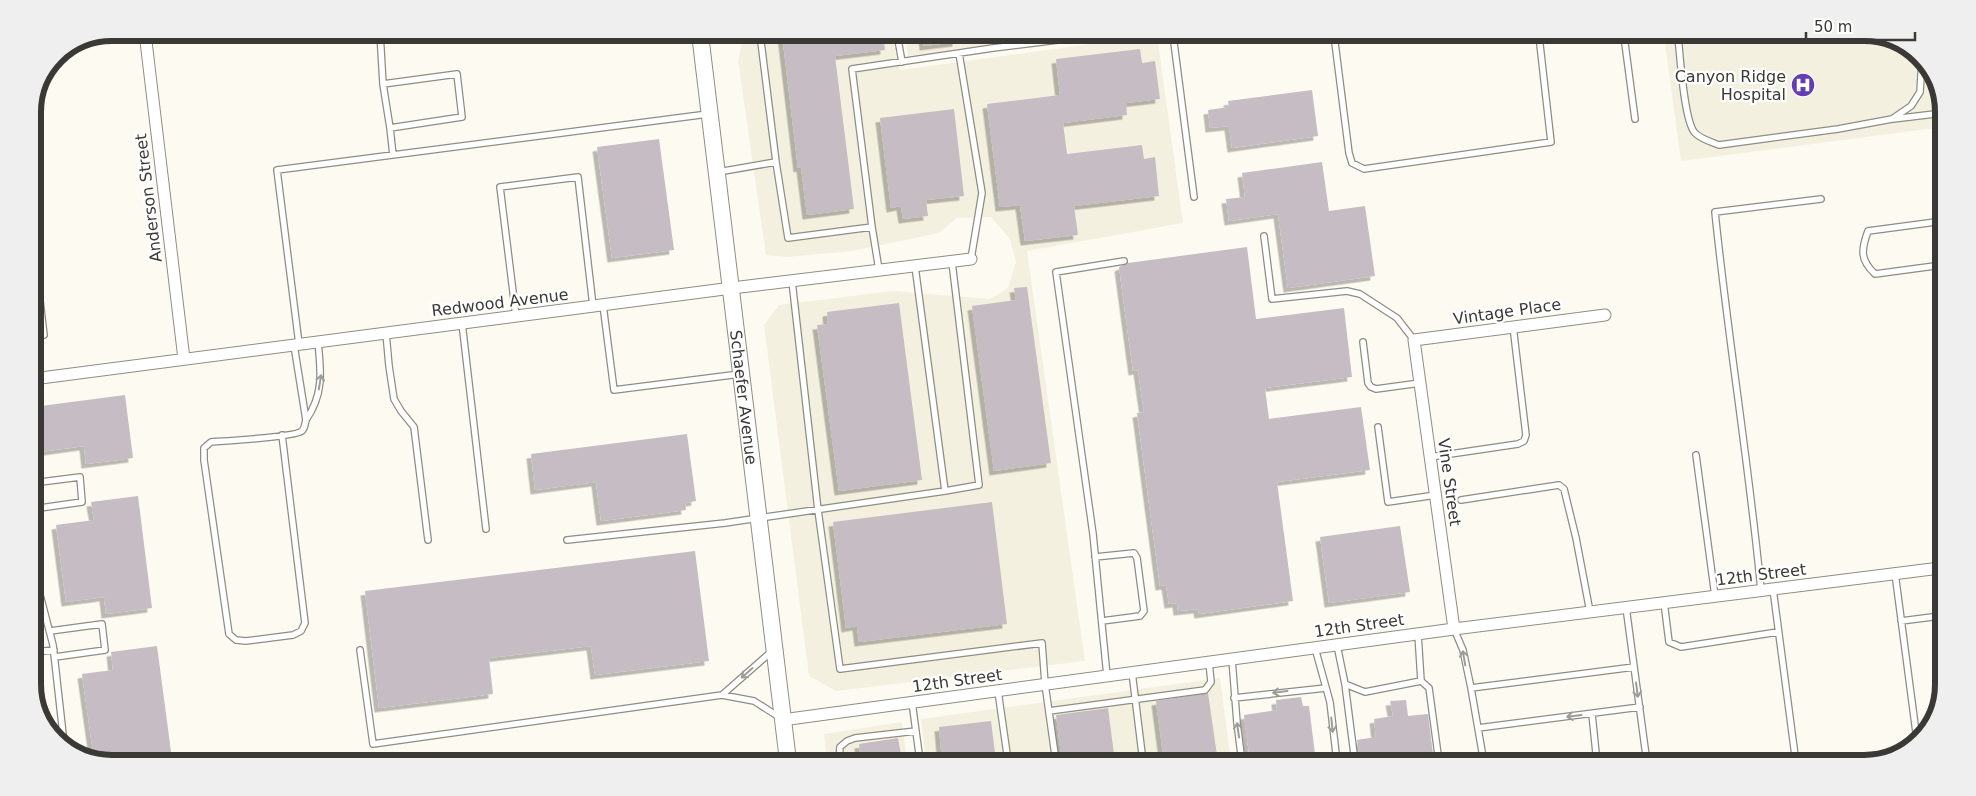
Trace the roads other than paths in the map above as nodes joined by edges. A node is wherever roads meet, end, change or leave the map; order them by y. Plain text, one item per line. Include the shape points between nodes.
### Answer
1 (145, 41) edge
2 (381, 41) edge
3 (701, 41) edge
4 (761, 41) edge
5 (898, 41) edge
6 (1052, 41) edge
7 (1174, 41) edge
8 (1335, 41) edge
9 (1540, 41) edge
10 (1625, 41) edge
11 (1679, 41) edge
12 (959, 53) junction
13 (902, 62) junction
14 (1921, 71) edge
15 (384, 84) junction
16 (710, 113) junction
17 (1935, 114) edge
18 (1635, 119) dead end
19 (1892, 119) junction
20 (390, 128) junction
21 (393, 155) junction
22 (776, 162) junction
23 (718, 172) junction
24 (1194, 197) dead end
25 (1821, 198) dead end
26 (1935, 223) edge
27 (872, 227) junction
28 (1264, 236) dead end
29 (971, 259) joint
30 (1124, 261) dead end
31 (952, 262) junction
32 (915, 266) junction
33 (1935, 266) edge
34 (879, 270) junction
35 (792, 281) junction
36 (732, 288) junction
37 (598, 305) junction
38 (41, 309) edge
39 (1605, 314) dead end
40 (516, 316) junction
41 (462, 323) junction
42 (1513, 326) junction
43 (386, 333) junction
44 (41, 335) edge
45 (1414, 340) junction
46 (318, 342) junction
47 (1363, 342) dead end
48 (297, 345) junction
49 (184, 359) junction
50 (742, 374) junction
51 (41, 378) edge
52 (1420, 383) junction
53 (306, 420) junction
54 (1378, 427) dead end
55 (282, 435) junction
56 (1696, 455) dead end
57 (1430, 457) junction
58 (41, 482) edge
59 (945, 492) junction
60 (1436, 495) junction
61 (1461, 500) dead end
62 (41, 508) edge
63 (818, 510) junction
64 (758, 518) junction
65 (486, 529) dead end
66 (428, 540) dead end
67 (567, 540) dead end
68 (1095, 557) junction
69 (1935, 569) edge
70 (1895, 573) junction
71 (1767, 590) junction
72 (1714, 596) junction
73 (41, 598) edge
74 (1664, 602) junction
75 (1626, 607) junction
76 (1590, 612) junction
77 (1935, 617) edge
78 (1102, 621) junction
79 (1901, 621) junction
80 (1454, 629) junction
81 (50, 631) junction
82 (1778, 632) junction
83 (1418, 634) junction
84 (1337, 645) junction
85 (1315, 648) junction
86 (54, 650) junction
87 (360, 650) dead end
88 (41, 651) edge
89 (773, 651) junction
90 (55, 657) junction
91 (1232, 659) junction
92 (1209, 662) junction
93 (1634, 667) junction
94 (1132, 672) junction
95 (1108, 676) junction
96 (1421, 681) junction
97 (1045, 684) junction
98 (1345, 684) junction
99 (1326, 688) junction
100 (1471, 688) junction
101 (998, 691) junction
102 (722, 696) junction
103 (1234, 698) junction
104 (1135, 699) junction
105 (912, 702) junction
106 (1640, 707) junction
107 (1049, 710) junction
108 (1592, 714) junction
109 (782, 720) junction
110 (1478, 728) junction
111 (916, 731) junction
112 (1916, 732) edge
113 (63, 735) edge
114 (787, 755) edge
115 (839, 755) edge
116 (919, 755) edge
117 (1007, 755) edge
118 (1055, 755) edge
119 (1142, 755) edge
120 (1241, 755) edge
121 (1335, 755) edge
122 (1354, 755) edge
123 (1437, 755) edge
124 (1483, 755) edge
125 (1597, 755) edge
126 (1645, 755) edge
127 (1795, 755) edge

1 - 49 street, Anderson Street
2 - 15 lane
3 - 16 street, Schaefer Avenue
4 - 22 lane
5 - 13 lane
6 - 12 lane
7 - 24 lane
8 - 9 lane via 1349,153 1352,163 1364,169 1551,142
10 - 18 lane
11 - 19 lane via 1688,118 1694,132 1708,141 1719,145
12 - 13 lane
12 - 29 lane via 982,193
13 - 27 lane via 852,70
14 - 19 lane via 1920,92 1911,106
15 - 20 lane
15 - 20 lane via 457,74 462,117
16 - 21 lane
16 - 23 street, Schaefer Avenue
17 - 19 lane
20 - 21 lane
21 - 48 lane via 277,170
22 - 23 lane
22 - 27 lane via 788,238
23 - 36 street, Schaefer Avenue
25 - 71 lane via 1715,212 1756,537
26 - 33 lane via 1868,231 1862,246 1864,264 1875,274
27 - 34 lane
28 - 45 lane via 1272,299 1347,291 1360,294 1397,318
29 - 31 street, Redwood Avenue
30 - 68 lane via 1056,272
31 - 32 street, Redwood Avenue
31 - 59 lane via 979,485
32 - 34 street, Redwood Avenue
32 - 59 lane
34 - 35 street, Redwood Avenue
35 - 36 street, Redwood Avenue
35 - 63 lane
36 - 37 street, Redwood Avenue
36 - 50 street, Schaefer Avenue
37 - 40 street, Redwood Avenue
37 - 40 lane via 578,177 500,187
37 - 50 lane via 614,390
38 - 44 lane via 44,334
39 - 42 street, Vintage Place
40 - 41 street, Redwood Avenue
41 - 43 street, Redwood Avenue
41 - 65 lane
42 - 45 street, Vintage Place
42 - 57 lane via 1526,435 1524,441
43 - 46 street, Redwood Avenue
43 - 66 lane via 394,399 414,427
45 - 52 street, Vine Street
46 - 48 street, Redwood Avenue
53 -> 46 lane via 314,409 322,375
47 - 52 lane via 1371,387
48 - 49 street, Redwood Avenue
48 - 53 lane
49 - 51 street, Redwood Avenue
50 - 64 street, Schaefer Avenue
52 - 57 street, Vine Street
53 - 55 lane via 302,431
54 - 60 lane via 1388,502
55 - 55 lane via 211,442 204,448 228,634 236,640 293,635 301,631 305,623
56 - 72 lane
57 - 60 street, Vine Street
58 - 62 lane via 80,478 82,502
59 - 63 lane
60 - 80 street, Vine Street
61 - 76 lane via 1559,485 1564,489
63 - 64 lane
63 - 97 lane via 840,669 1042,643
64 - 67 lane
64 - 89 street, Schaefer Avenue
68 - 78 lane
68 - 78 lane via 1134,553 1144,611 1140,616
69 - 70 street, 12th Street
70 - 71 street, 12th Street
70 - 79 lane
71 - 72 street, 12th Street
71 - 82 lane
72 - 74 street, 12th Street
73 - 81 lane
74 - 75 street, 12th Street
74 - 82 lane via 1669,642 1681,647
75 - 76 street, 12th Street
75 - 93 lane
76 - 80 street, 12th Street
77 - 79 lane
78 - 95 lane
79 - 112 lane
80 - 83 street, 12th Street
100 -> 80 lane via 1463,650
81 - 86 lane
81 - 90 lane via 102,624 105,650
82 - 127 lane
83 - 84 street, 12th Street
83 - 96 lane
84 - 85 street, 12th Street
84 - 98 lane
85 - 91 street, 12th Street
85 - 99 lane
86 - 88 lane
86 - 90 lane
87 - 102 lane via 373,744
89 -> 102 lane
89 - 109 street, Schaefer Avenue
90 - 113 lane
91 - 92 street, 12th Street
91 - 103 lane
92 - 94 street, 12th Street
92 - 104 lane via 1211,682 1205,690
93 - 100 lane
93 -> 106 lane
94 - 95 street, 12th Street
94 - 104 lane
95 - 97 street, 12th Street
96 - 98 lane via 1364,692
96 - 123 lane via 1429,688
97 - 101 street, 12th Street
97 - 107 lane
98 - 122 lane
99 -> 103 lane
99 -> 121 lane
100 - 110 lane
101 - 105 street, 12th Street
101 - 117 lane
102 - 109 lane via 754,701
120 -> 103 lane
104 - 107 lane
104 - 119 lane
105 - 109 street, 12th Street
105 - 111 lane
106 - 108 lane
106 - 126 lane
107 - 118 lane
108 -> 110 lane
108 - 125 lane
109 - 114 street, Schaefer Avenue
110 - 124 lane
111 - 115 lane via 855,738 840,747
111 - 116 lane

